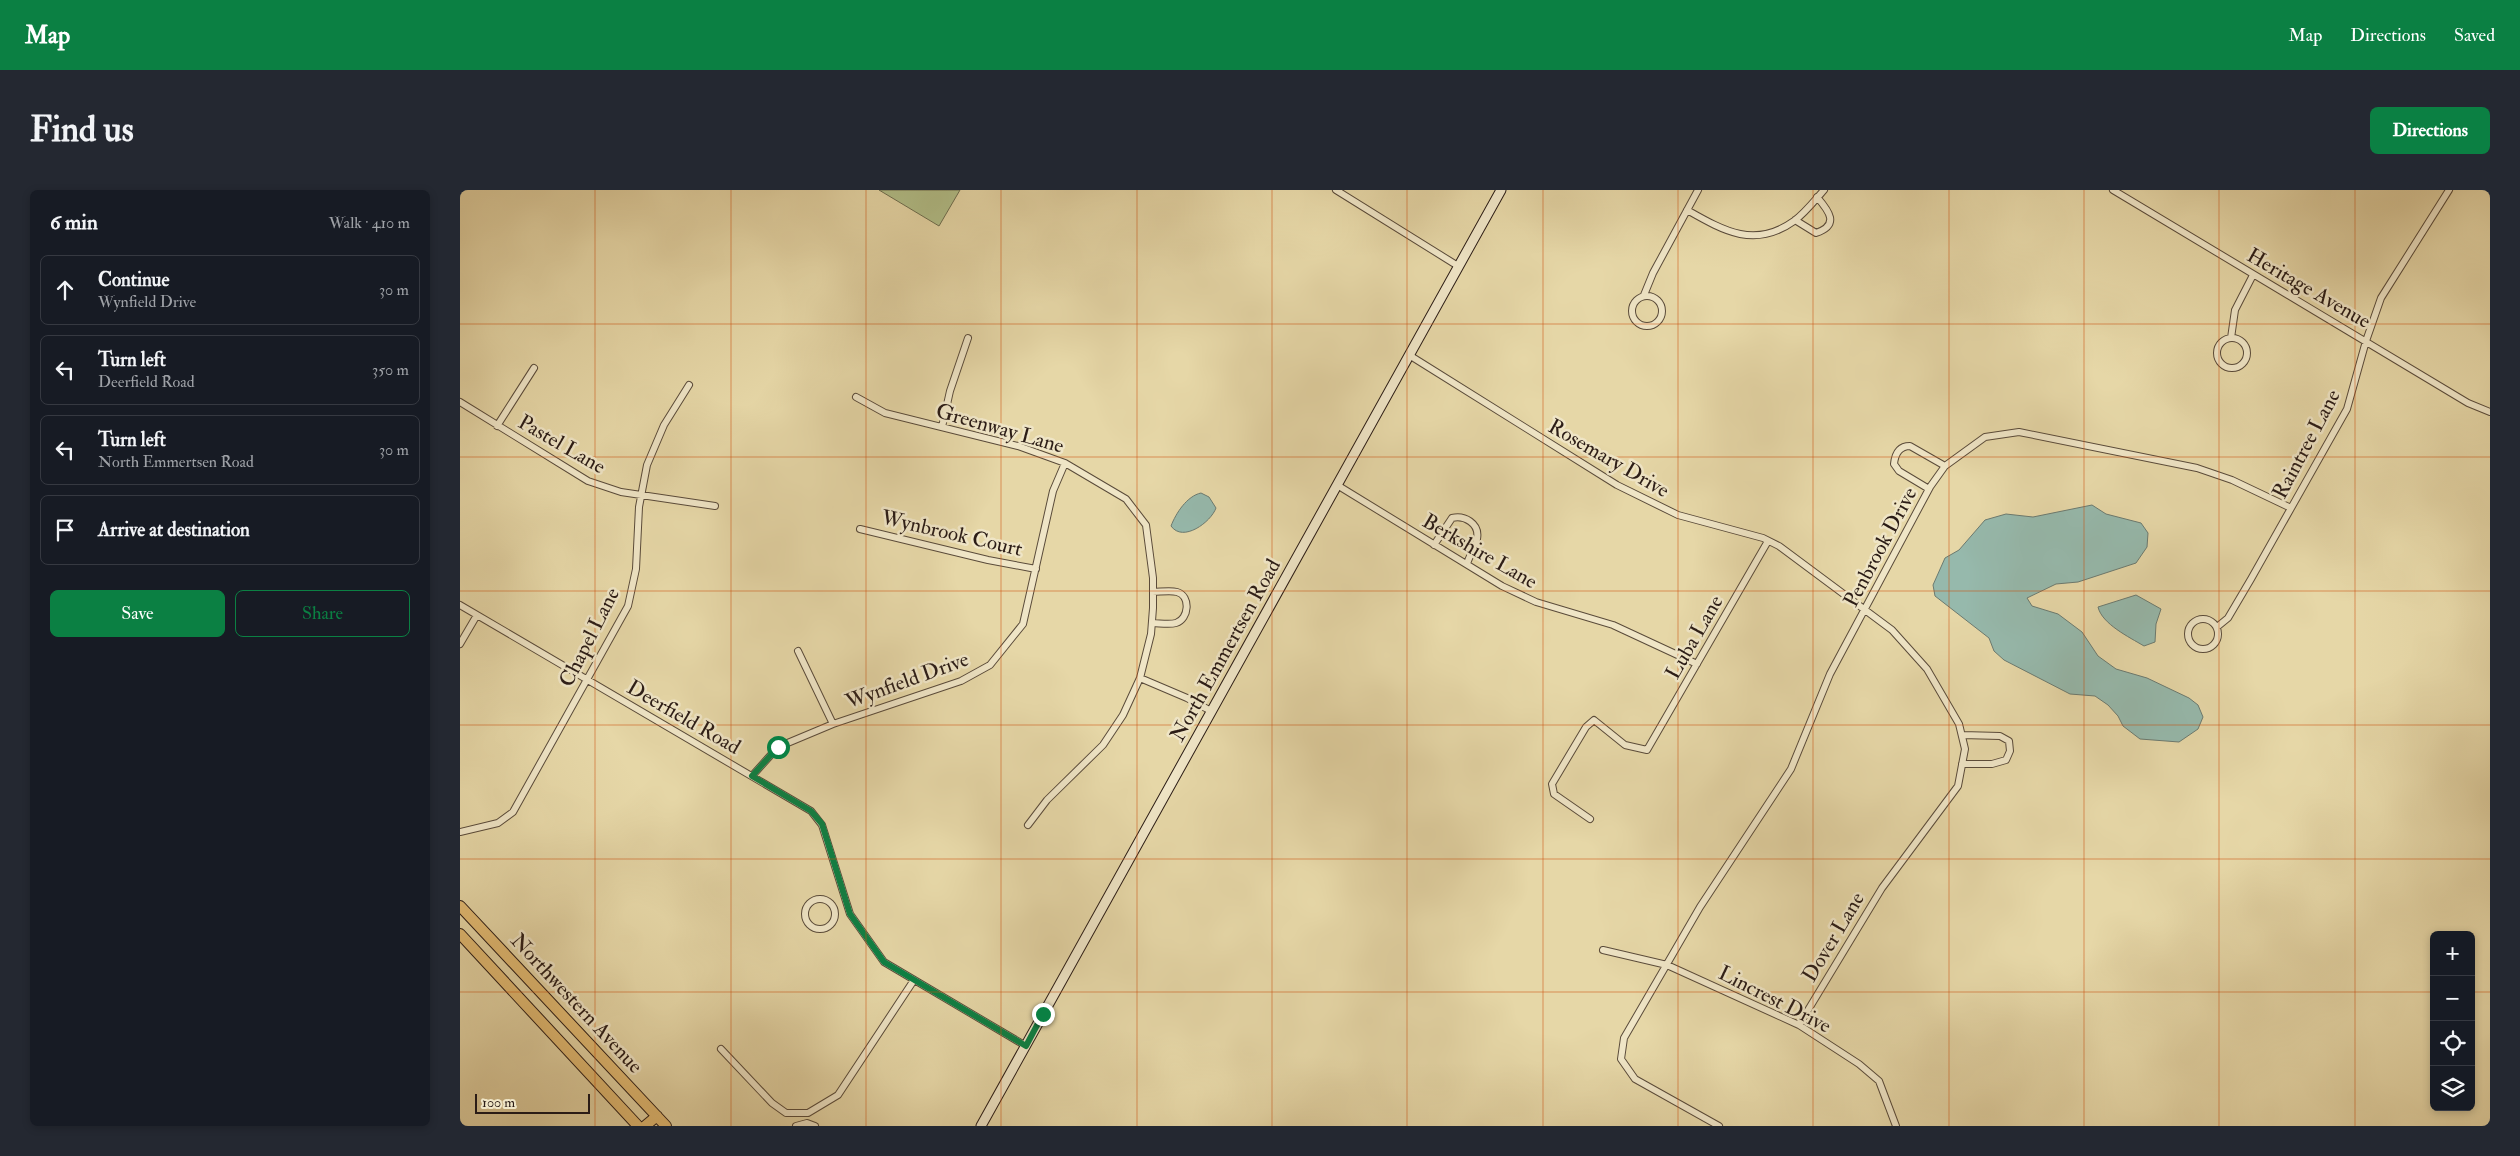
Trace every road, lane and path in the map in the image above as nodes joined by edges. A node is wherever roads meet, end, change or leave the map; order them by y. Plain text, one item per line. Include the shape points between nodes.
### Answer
1 (1336, 190) edge
2 (1500, 190) edge
3 (1698, 190) edge
4 (1824, 190) edge
5 (2113, 190) edge
6 (2449, 190) edge
7 (1817, 198) junction
8 (1687, 210) junction
9 (1795, 220) junction
10 (1458, 266) junction
11 (2253, 275) junction
12 (1644, 295) junction
13 (968, 338) dead end
14 (2231, 338) junction
15 (2366, 340) junction
16 (1408, 355) junction
17 (534, 368) dead end
18 (689, 385) dead end
19 (856, 397) dead end
20 (460, 402) edge
21 (2490, 412) edge
22 (497, 426) junction
23 (942, 427) junction
24 (1065, 463) junction
25 (1945, 466) junction
26 (1336, 485) junction
27 (1929, 489) junction
28 (640, 495) junction
29 (715, 506) dead end
30 (2291, 508) junction
31 (860, 529) dead end
32 (1768, 541) junction
33 (1434, 545) junction
34 (1467, 564) junction
35 (1036, 569) junction
36 (1153, 592) junction
37 (460, 605) edge
38 (1864, 609) junction
39 (477, 615) junction
40 (1152, 623) junction
41 (2217, 627) junction
42 (460, 644) edge
43 (798, 651) dead end
44 (1697, 664) junction
45 (1140, 678) junction
46 (587, 679) junction
47 (1211, 711) junction
48 (833, 724) junction
49 (1962, 735) junction
50 (1962, 764) junction
51 (752, 776) junction
52 (1590, 819) dead end
53 (1028, 825) dead end
54 (460, 832) edge
55 (1898, 868) joint
56 (460, 906) edge
57 (848, 906) junction
58 (835, 911) junction
59 (460, 934) edge
60 (1602, 950) dead end
61 (1667, 965) junction
62 (914, 980) junction
63 (1799, 1025) junction
64 (1026, 1046) junction
65 (721, 1049) dead end
66 (804, 1113) junction
67 (657, 1116) junction
68 (805, 1123) junction
69 (638, 1126) edge
70 (645, 1126) edge
71 (666, 1126) edge
72 (796, 1126) edge
73 (815, 1126) edge
74 (981, 1126) edge
75 (1719, 1126) edge
76 (1896, 1126) edge

1 - 10 street
2 - 10 street, North Emmertsen Road
3 - 8 street
4 - 7 street
5 - 11 street, Heritage Avenue
6 - 15 street, Raintree Lane via 2381,298
7 - 9 street
7 - 9 street via 1829,211 1828,227 1816,234
8 - 9 street via 1736,235 1758,236 1776,231
8 - 12 street
10 - 16 street, North Emmertsen Road
11 - 14 street via 2235,310
11 - 15 street, Heritage Avenue
12 - 12 street via 1636,300 1632,314 1637,322 1651,326 1660,320 1662,305 1655,297
13 - 23 street
14 - 14 street via 2222,342 2217,356 2222,365 2236,368 2245,363 2248,353 2245,344
15 - 21 street, Heritage Avenue via 2468,403
15 - 30 street, Raintree Lane via 2347,409
16 - 26 street, North Emmertsen Road
16 - 32 street, Rosemary Drive via 1617,486 1678,515
17 - 22 street
18 - 28 street, Chapel Lane via 654,444
19 - 23 street, Greenway Lane via 885,413
20 - 22 street, Pastel Lane
22 - 28 street, Pastel Lane via 588,481
23 - 24 street, Greenway Lane via 1018,446
24 - 35 street, Wynfield Drive via 1053,491
24 - 36 street, Greenway Lane via 1129,502 1146,525
25 - 27 street, Penbrook Drive
25 - 27 street via 1910,446 1897,452 1894,464 1898,471
25 - 30 street, Penbrook Drive via 1985,436 2019,432 2197,468 2232,480
26 - 33 street, Berkshire Lane
26 - 47 street, North Emmertsen Road
27 - 38 street, Penbrook Drive
28 - 29 street, Pastel Lane
28 - 46 street, Chapel Lane via 632,594 623,617
30 - 41 street, Raintree Lane via 2228,618
31 - 35 street, Wynbrook Court
32 - 38 street, Rosemary Drive via 1816,571
32 - 44 street, Luba Lane
33 - 34 street, Berkshire Lane
33 - 34 street via 1452,518 1459,516 1470,521 1477,529 1477,540 1470,550
34 - 44 street, Berkshire Lane via 1536,602 1612,625
35 - 48 street, Wynfield Drive via 1023,624 990,665 962,681
36 - 40 street
36 - 40 street via 1178,592 1184,598 1186,614 1175,623
37 - 39 street, Deerfield Road
38 - 49 street, Rosemary Drive via 1892,630 1927,669 1959,724
38 - 61 street, Penbrook Drive via 1830,674 1791,769 1700,907
39 - 42 street
39 - 46 street, Deerfield Road
40 - 45 street
41 - 41 street via 2210,620 2194,621 2188,630 2189,640 2196,648 2210,648 2217,641
43 - 48 street
44 - 52 street, Luba Lane via 1647,750 1625,745 1594,720 1586,727 1552,784 1554,794
45 - 47 street
45 - 53 street via 1123,715 1103,745 1047,800
46 - 51 street, Deerfield Road
46 - 54 street, Chapel Lane via 512,812 498,823
47 - 64 street, North Emmertsen Road
48 - 51 street, Wynfield Drive via 778,747
49 - 50 street, Rosemary Drive via 1965,750
49 - 50 street via 2000,736 2009,741 2010,751 2006,760 1992,764
50 - 55 street, Rosemary Drive via 1958,786
51 - 57 street, Deerfield Road via 811,811 822,824
55 - 63 street, Dover Lane via 1882,888
56 - 67 main road, Northwestern Avenue
57 - 58 street
57 - 62 street, Deerfield Road via 850,914 884,962
58 - 58 street via 834,921 823,930 813,928 805,919 807,905 816,899 826,900
59 - 69 main road, Northwestern Avenue
60 - 61 street, Lincrest Drive
61 - 63 street, Lincrest Drive
61 - 75 street, Penbrook Drive via 1624,1038 1621,1059 1635,1079
62 - 64 street, Deerfield Road
62 - 66 street via 838,1095
63 - 76 street, Lincrest Drive via 1879,1081
64 - 74 street, North Emmertsen Road
65 - 66 street via 772,1103 786,1113
66 - 68 street
67 - 70 main road
67 - 71 main road, Northwestern Avenue
68 - 72 street
68 - 73 street

